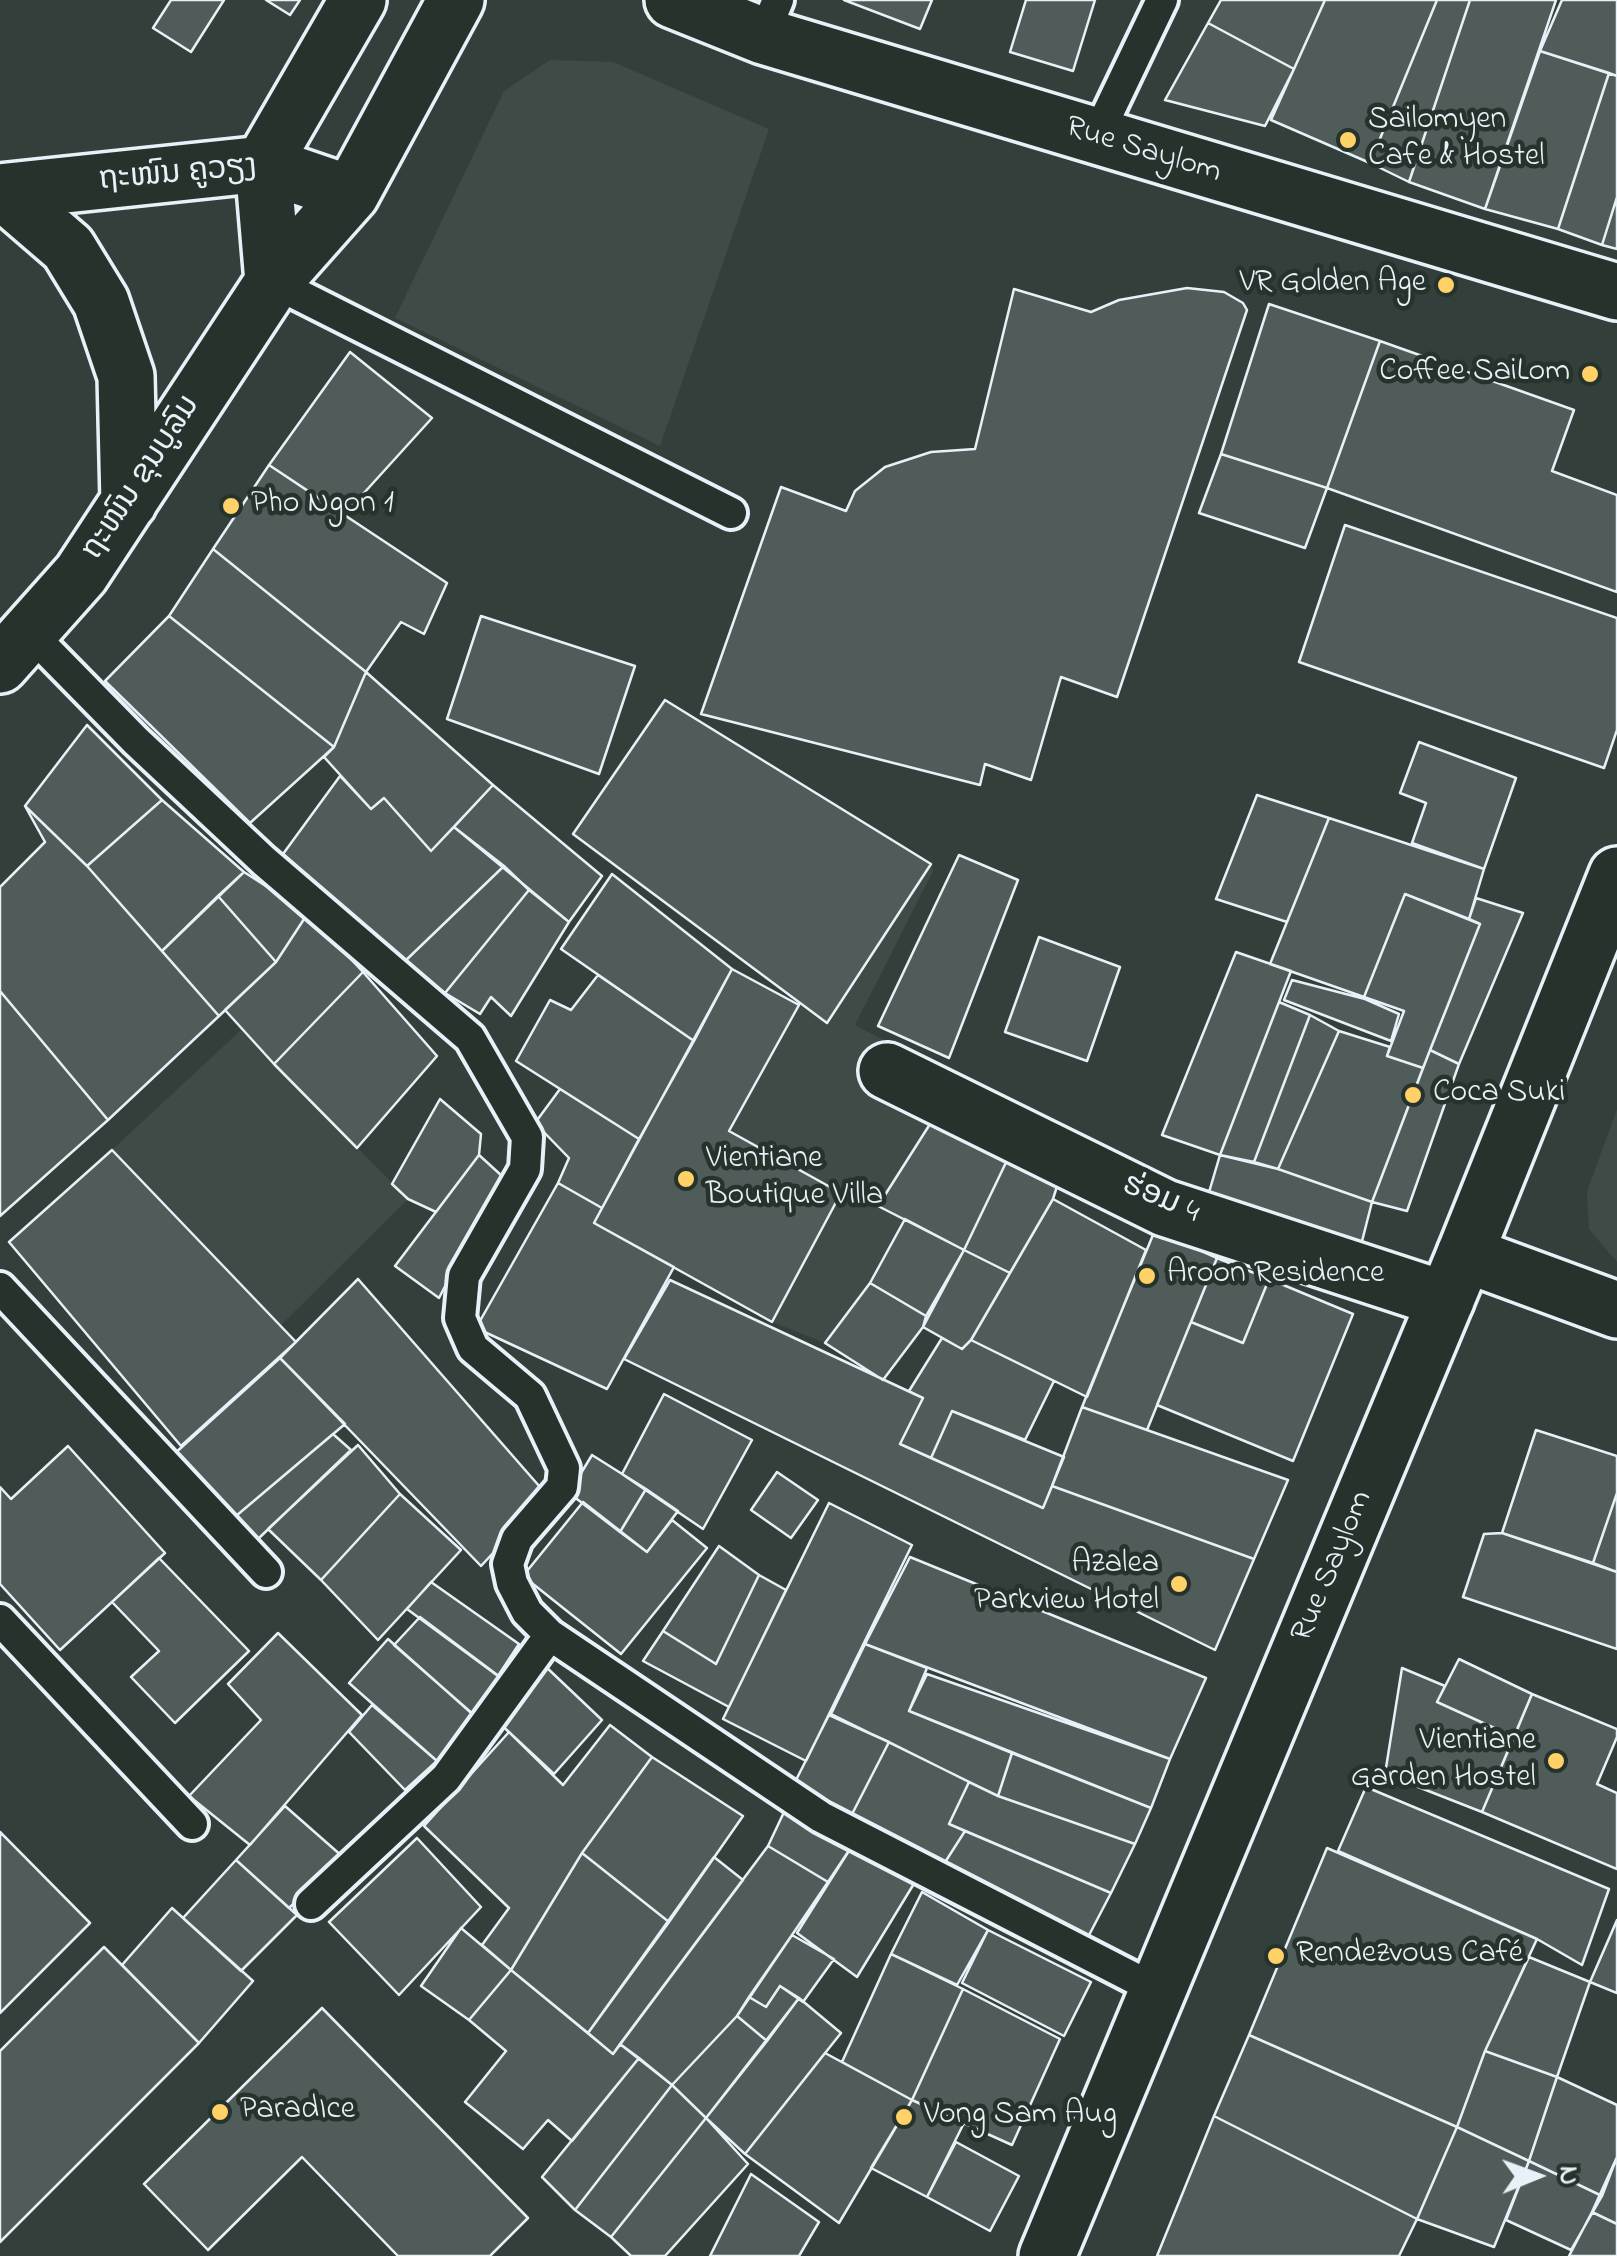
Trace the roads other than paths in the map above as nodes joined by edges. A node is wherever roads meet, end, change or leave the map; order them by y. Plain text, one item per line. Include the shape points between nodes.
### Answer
1 (358, 0) edge
2 (456, 0) edge
3 (673, 0) edge
4 (1162, 0) edge
5 (771, 18) edge
6 (1096, 138) junction
7 (263, 164) junction
8 (2, 192) edge
9 (351, 194) junction
10 (273, 282) junction
11 (1617, 292) edge
12 (129, 502) junction
13 (732, 514) dead end
14 (16, 650) edge
15 (1617, 876) edge
16 (887, 1071) dead end
17 (1455, 1277) junction
18 (0, 1288) edge
19 (1617, 1310) edge
20 (266, 1572) dead end
21 (0, 1620) edge
22 (550, 1636) junction
23 (192, 1824) dead end
24 (311, 1904) dead end
25 (1157, 1990) junction
26 (1048, 2256) edge

1 - 7 street
2 - 9 street, ຖະໜົນ ຂຸນບູລົມ
3 - 5 street, Rue Saylom
4 - 6 lane
5 - 6 street, Rue Saylom
6 - 11 street, Rue Saylom
7 - 8 street, ຖະໜົນ ຄູວຽງ
7 - 9 street, ຖະໜົນ ຄູວຽງ
7 - 10 street
8 - 12 street via 68,248 101,302 126,376
9 - 10 street, ຖະໜົນ ຂຸນບູລົມ
10 - 12 street, ຖະໜົນ ຂຸນບູລົມ
10 - 13 lane
12 - 14 street, ຖະໜົນ ຂຸນບູລົມ via 81,574
14 - 22 lane via 136,741 470,1038 528,1137 525,1169 464,1276 460,1318 473,1348 530,1396 564,1468 562,1487 516,1540 508,1564 527,1612
15 - 17 street, Rue Saylom
16 - 17 street, ຮ່ອມ 4 via 1165,1208
17 - 19 street, ຮ່ອມ 4
17 - 25 street, Rue Saylom
18 - 20 lane
21 - 23 lane
22 - 24 lane via 446,1778
22 - 25 lane via 821,1817
25 - 26 street, Rue Saylom

